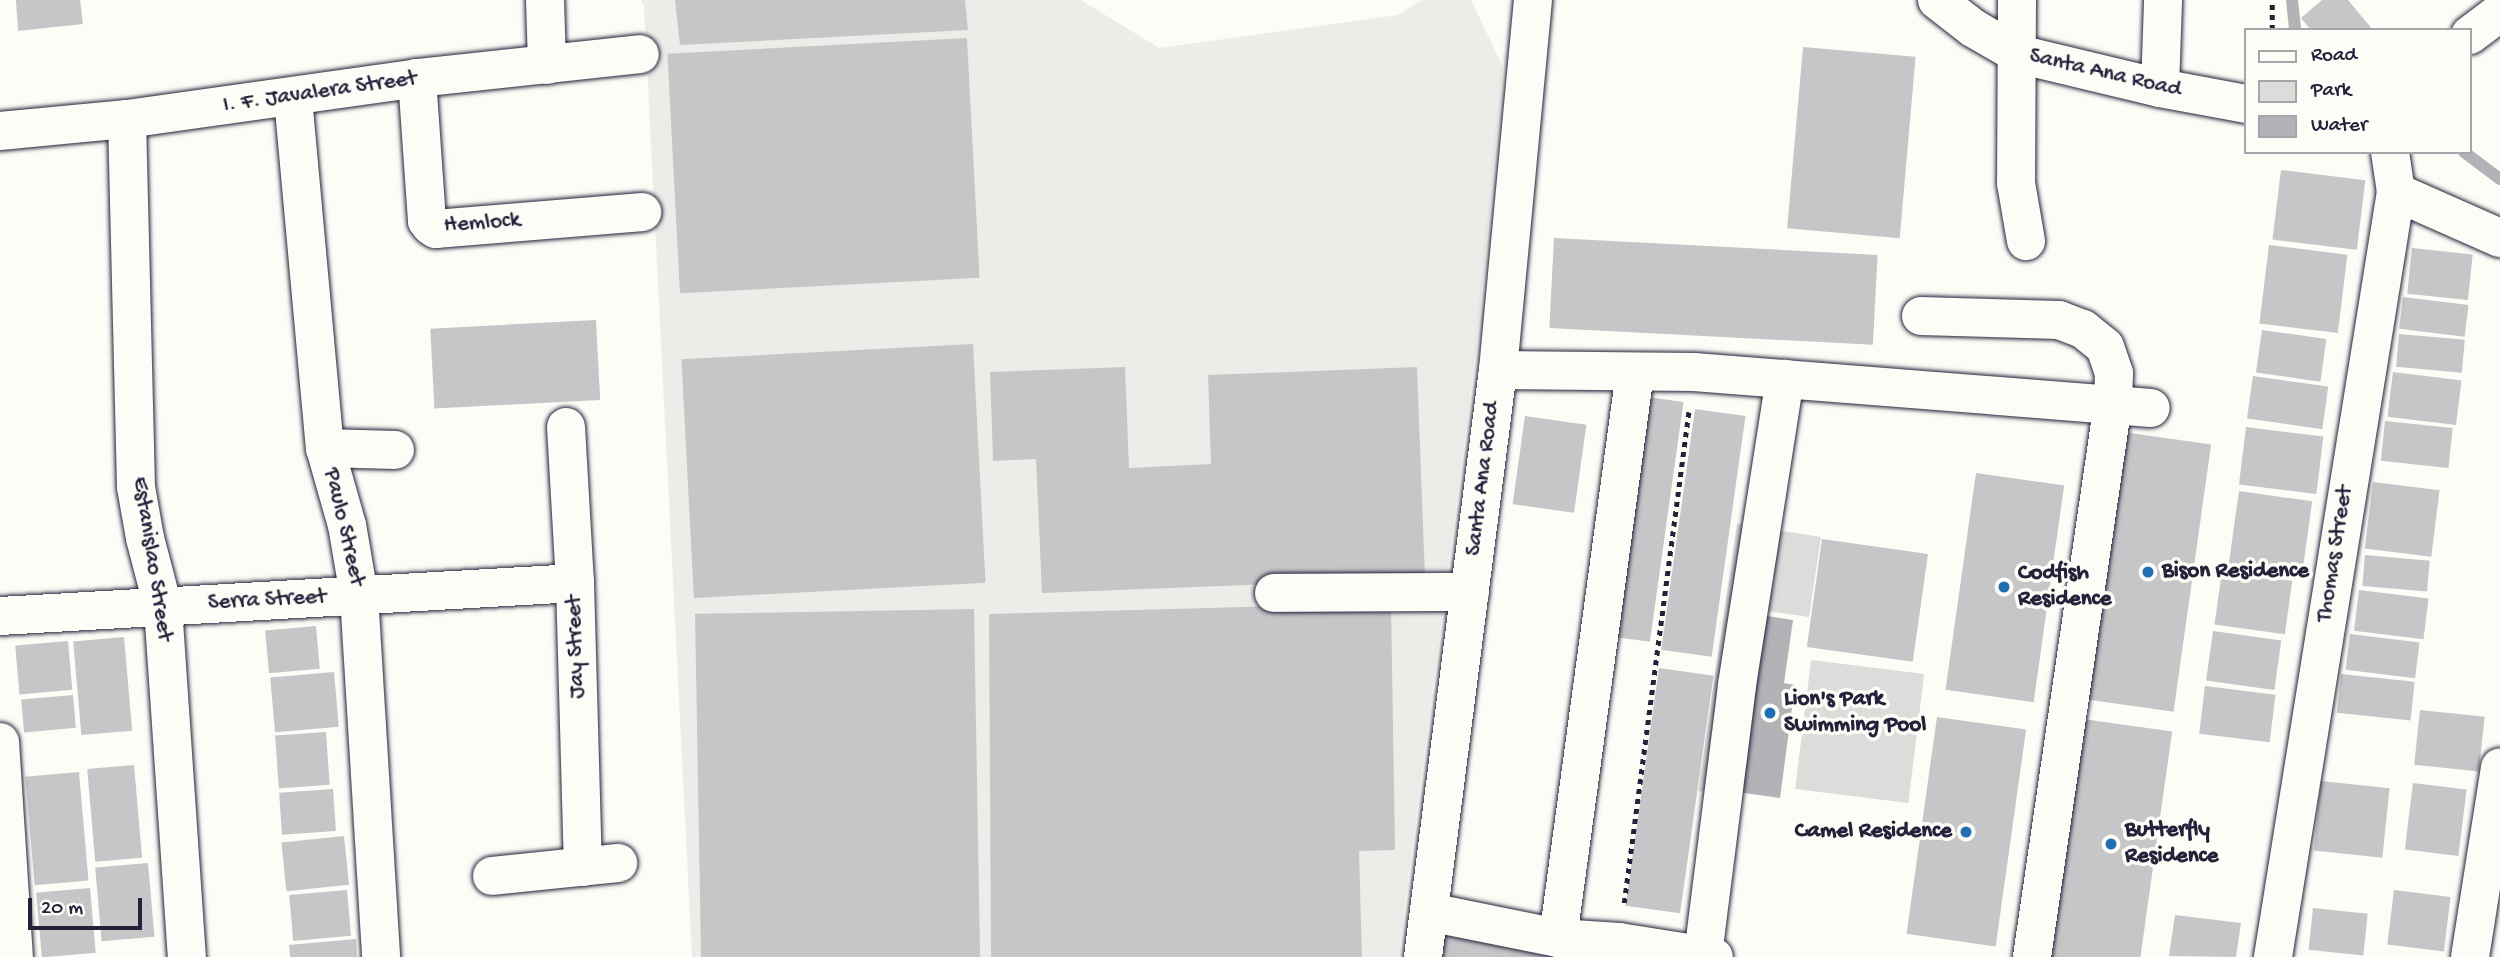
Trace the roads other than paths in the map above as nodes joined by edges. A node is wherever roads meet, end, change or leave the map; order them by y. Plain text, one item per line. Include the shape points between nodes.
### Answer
1 (545, 0) edge
2 (1533, 0) edge
3 (1937, 0) edge
4 (2017, 0) edge
5 (2163, 0) edge
6 (2500, 12) edge
7 (2472, 33) edge
8 (640, 54) dead end
9 (2018, 54) junction
10 (548, 65) junction
11 (417, 78) junction
12 (2160, 88) junction
13 (293, 98) junction
14 (2244, 104) edge
15 (127, 119) junction
16 (0, 131) edge
17 (2390, 154) edge
18 (2396, 192) junction
19 (642, 212) dead end
20 (2500, 238) edge
21 (2026, 241) dead end
22 (1921, 316) dead end
23 (1498, 370) junction
24 (1635, 372) junction
25 (1786, 379) junction
26 (2113, 403) junction
27 (2151, 408) dead end
28 (566, 427) dead end
29 (325, 448) junction
30 (395, 450) dead end
31 (575, 583) junction
32 (1470, 592) junction
33 (1274, 593) dead end
34 (359, 596) junction
35 (163, 607) junction
36 (0, 616) edge
37 (0, 742) edge
38 (2500, 767) edge
39 (492, 876) dead end
40 (1429, 912) junction
41 (1558, 938) junction
42 (1709, 956) edge
43 (14, 957) edge
44 (187, 957) edge
45 (381, 957) edge
46 (1423, 957) edge
47 (2032, 957) edge
48 (2273, 957) edge
49 (2470, 957) edge

1 - 10 street
2 - 23 street, Santa Ana Road
3 - 9 street, Santa Ana Road
4 - 9 street
5 - 12 street
6 - 7 street
8 - 10 street, I. F. Javalera Street
9 - 12 street, Santa Ana Road
9 - 21 street via 2016,183
10 - 11 street, I. F. Javalera Street
11 - 13 street, I. F. Javalera Street
11 - 19 street, Hemlock via 428,221 436,229
12 - 14 street, Santa Ana Road
13 - 15 street, I. F. Javalera Street
13 - 29 street, Paulo Street
15 - 16 street, I. F. Javalera Street
15 - 35 street, Estanislao Street via 136,487
17 - 18 street, Thomas Street
18 - 20 street
18 - 48 street, Thomas Street
22 - 26 street via 2059,320 2083,328 2105,347 2114,373
23 - 24 street
23 - 32 street, Santa Ana Road
24 - 25 street
24 - 41 street
25 - 26 street via 1969,396
25 - 42 street via 1737,685
26 - 27 street
26 - 47 street
28 - 31 street, Jay Street
29 - 30 street
29 - 34 street, Paulo Street via 347,525
31 - 34 street, Serra Street
31 - 39 street, Jay Street via 600,865
32 - 33 street
32 - 40 street, Santa Ana Road
34 - 35 street, Serra Street
34 - 45 street, Paulo Street
35 - 36 street, Serra Street
35 - 44 street, Estanislao Street
37 - 43 street
38 - 49 street
40 - 41 street
40 - 46 street, Santa Ana Road
41 - 42 street

